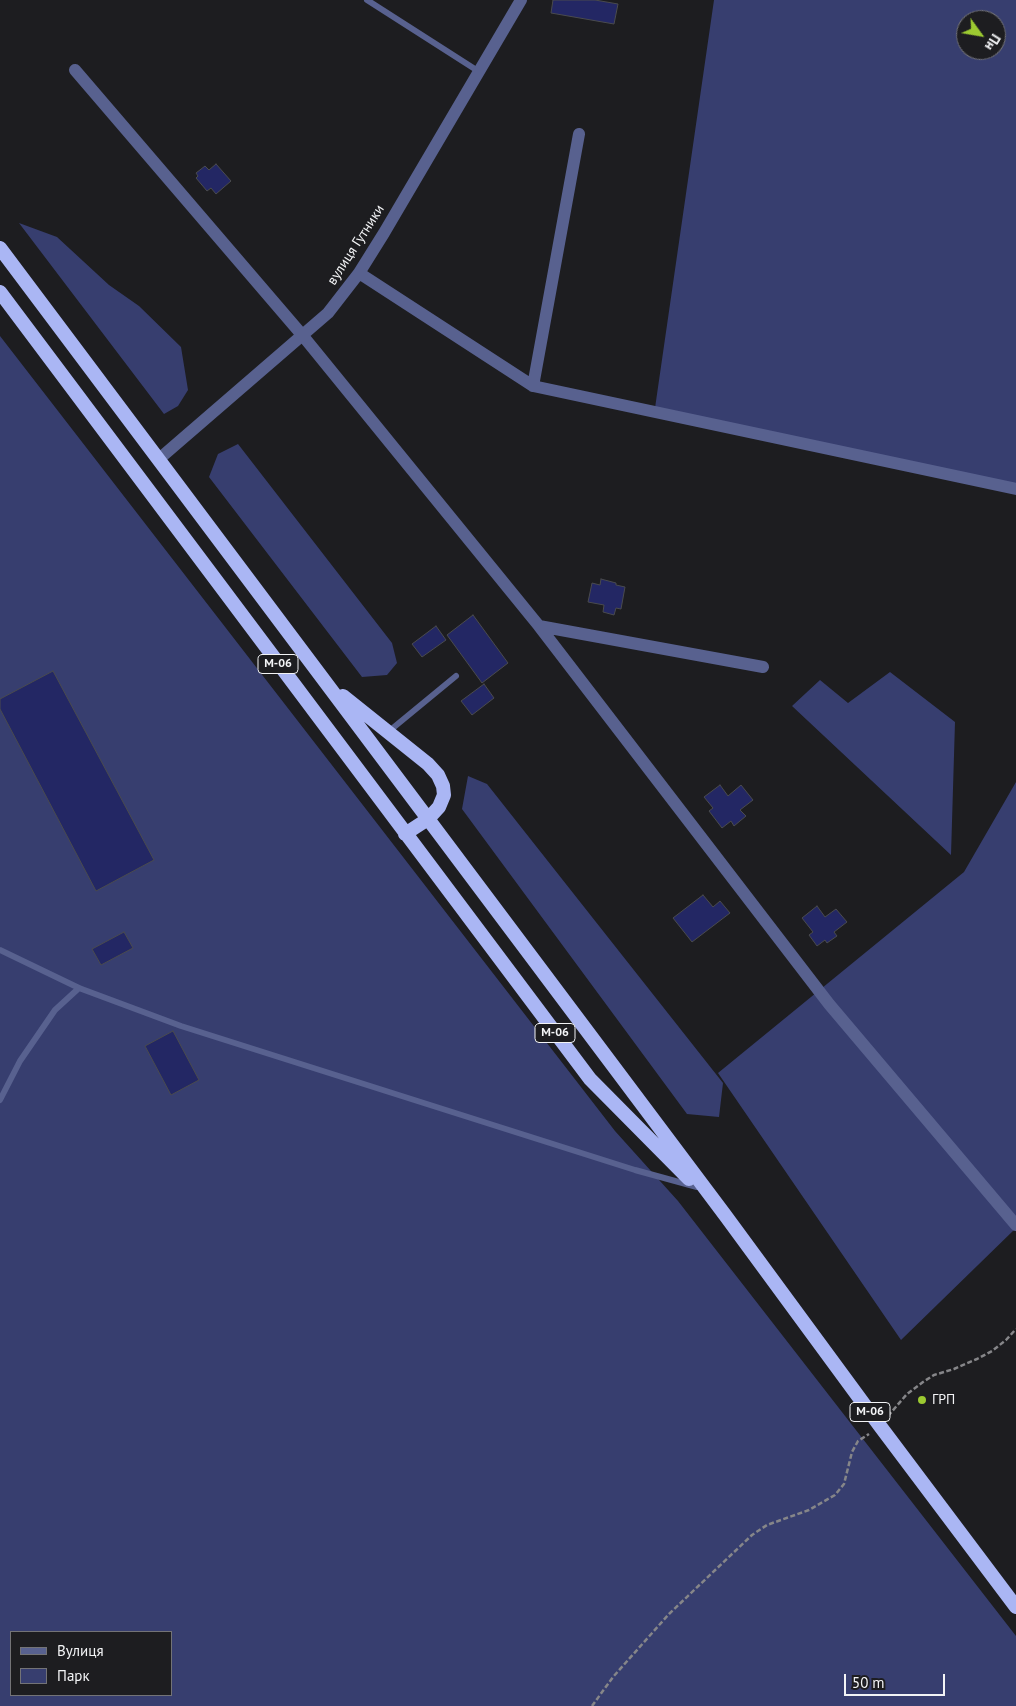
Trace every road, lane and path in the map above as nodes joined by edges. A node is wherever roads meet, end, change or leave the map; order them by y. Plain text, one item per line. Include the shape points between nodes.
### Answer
1 (367, 0) edge
2 (521, 0) edge
3 (75, 70) dead end
4 (478, 71) junction
5 (579, 134) dead end
6 (0, 248) edge
7 (359, 273) junction
8 (0, 292) edge
9 (303, 336) junction
10 (533, 386) junction
11 (159, 459) junction
12 (1016, 489) edge
13 (539, 626) junction
14 (763, 667) dead end
15 (456, 676) dead end
16 (328, 684) junction
17 (388, 732) junction
18 (428, 819) junction
19 (405, 834) junction
20 (0, 950) edge
21 (79, 988) junction
22 (0, 1100) edge
23 (697, 1187) junction
24 (725, 1215) junction
25 (1016, 1225) edge
26 (1016, 1329) edge
27 (880, 1426) junction
28 (1016, 1607) edge
29 (592, 1706) edge

1 - 4 lane
2 - 4 street, вулиця Гутники
3 - 9 street
4 - 7 street, вулиця Гутники
5 - 10 street
6 - 11 highway, М-06
7 - 9 street, вулиця Гутники via 328,314
7 - 10 street
8 - 19 highway, М-06
9 - 11 street, вулиця Гутники
9 - 13 street
10 - 12 street
11 - 16 highway, М-06
13 - 14 street
13 - 25 street via 828,1004
15 - 17 lane
16 - 17 highway
16 - 18 highway, М-06
17 - 18 highway via 438,775 444,795
18 - 19 highway
18 - 24 highway, М-06
19 - 23 highway, М-06 via 590,1079
20 - 21 lane
21 - 22 lane via 54,1010 20,1061
21 - 23 lane via 181,1026
23 - 24 highway, М-06
24 - 27 highway, М-06
26 - 27 path via 992,1351 923,1382 907,1394
27 - 28 highway, М-06
27 - 29 path via 858,1442 852,1452 844,1484 835,1496 809,1510 766,1525 752,1535 669,1614 613,1677

